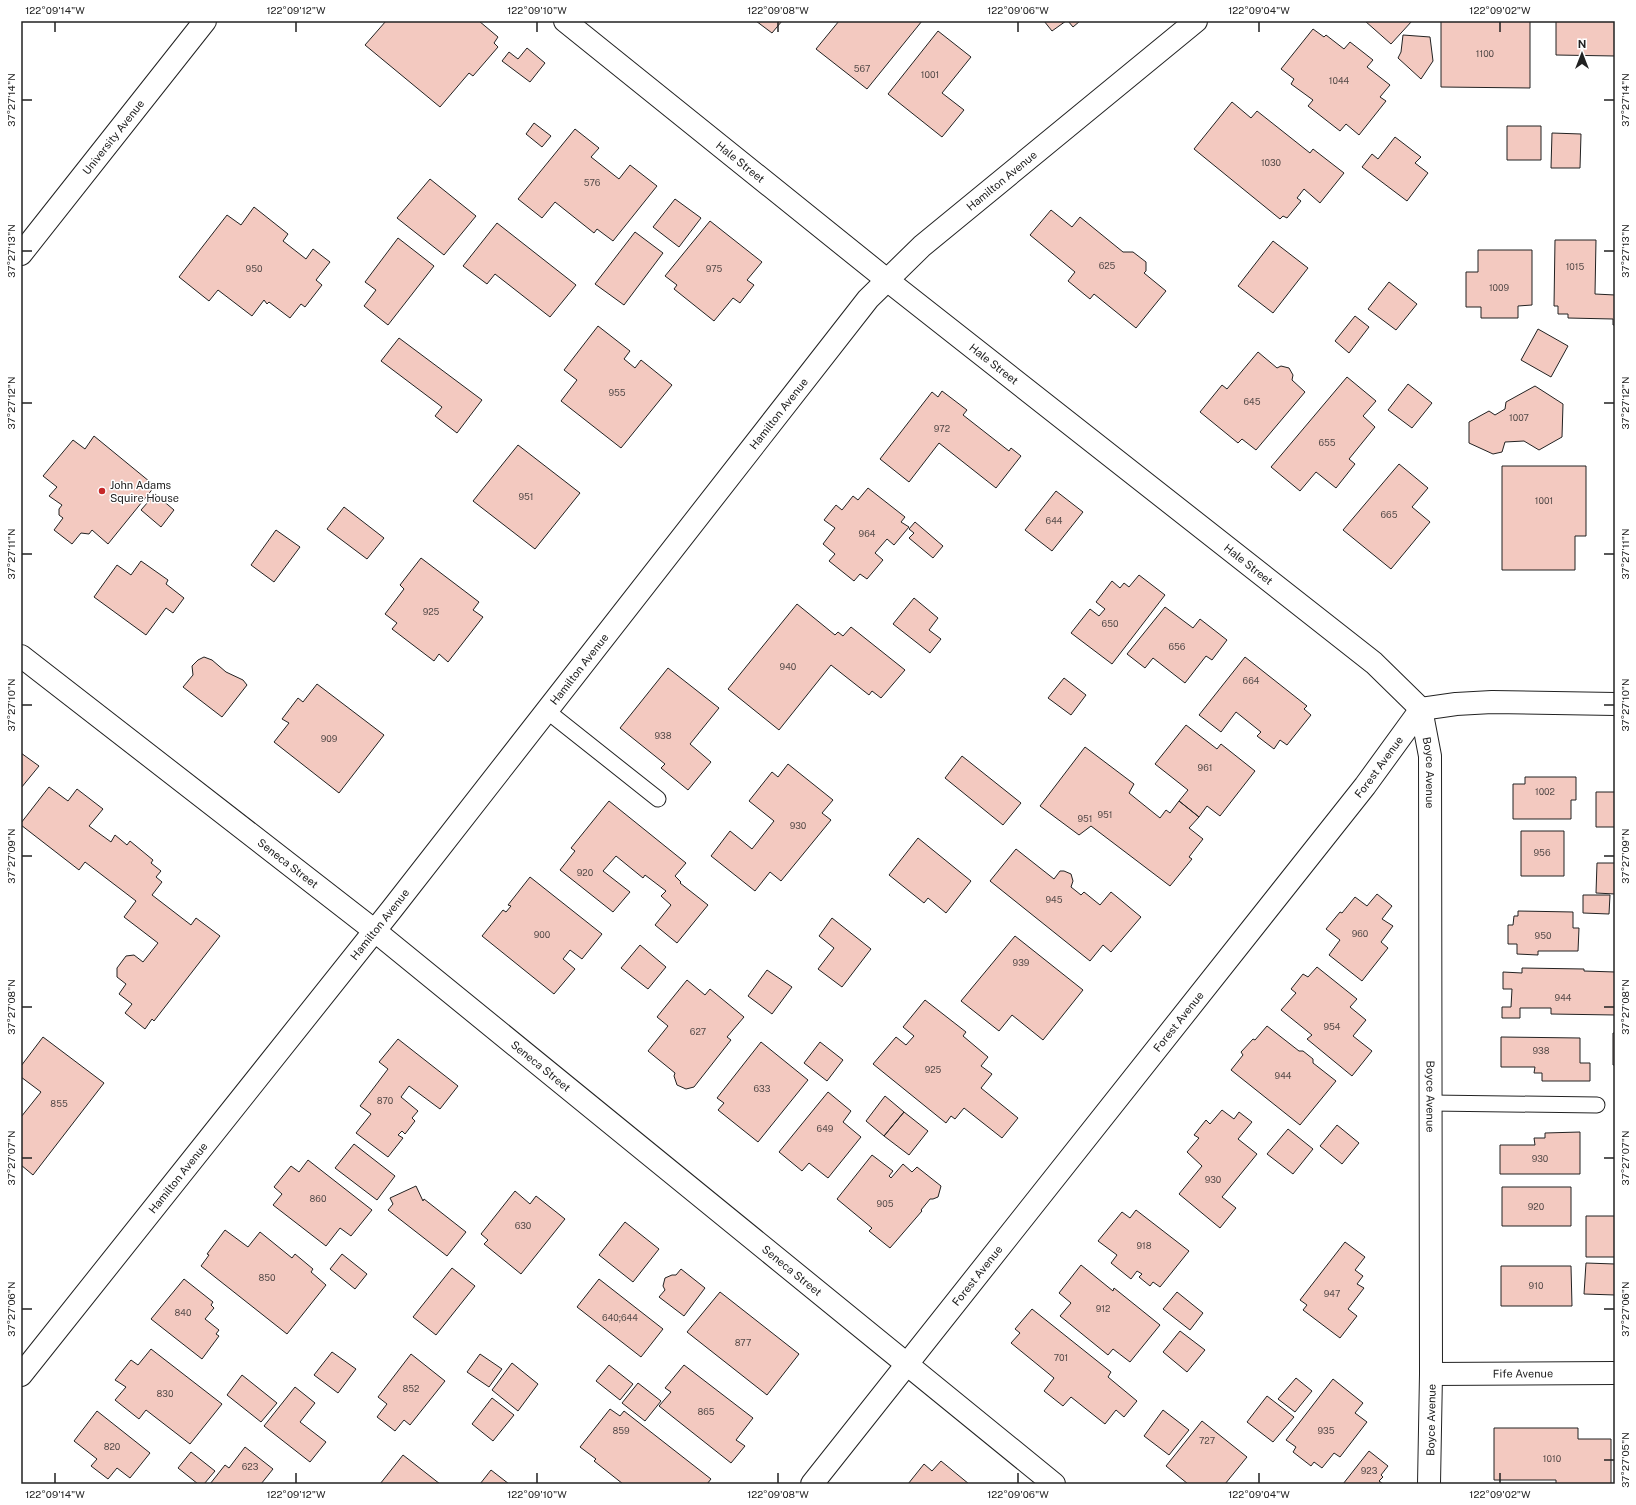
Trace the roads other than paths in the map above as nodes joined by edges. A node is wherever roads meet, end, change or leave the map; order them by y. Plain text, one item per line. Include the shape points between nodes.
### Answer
1 (205, 21) edge
2 (565, 21) edge
3 (1196, 21) edge
4 (21, 254) edge
5 (887, 280) junction
6 (21, 656) edge
7 (1615, 704) edge
8 (1421, 709) junction
9 (547, 711) junction
10 (658, 798) dead end
11 (375, 931) junction
12 (1431, 1103) junction
13 (1597, 1105) dead end
14 (907, 1364) junction
15 (1615, 1373) edge
16 (1431, 1374) junction
17 (21, 1375) edge
18 (812, 1484) edge
19 (1054, 1484) edge
20 (1429, 1484) edge

1 - 4 street, University Avenue
2 - 5 street, Hale Street
3 - 5 street, Hamilton Avenue via 922,246
5 - 8 street, Hale Street via 1374,663
5 - 9 street, Hamilton Avenue via 868,299
6 - 11 street, Seneca Street
7 - 8 street via 1492,702
8 - 12 street, Boyce Avenue via 1430,756
8 - 14 street, Forest Avenue via 1366,786
9 - 10 lane
9 - 11 street, Hamilton Avenue
11 - 14 street, Seneca Street
11 - 17 street, Hamilton Avenue
12 - 13 lane
12 - 16 street, Boyce Avenue
14 - 18 street, Forest Avenue
14 - 19 street, Seneca Street
15 - 16 street, Fife Avenue
16 - 20 street, Boyce Avenue

